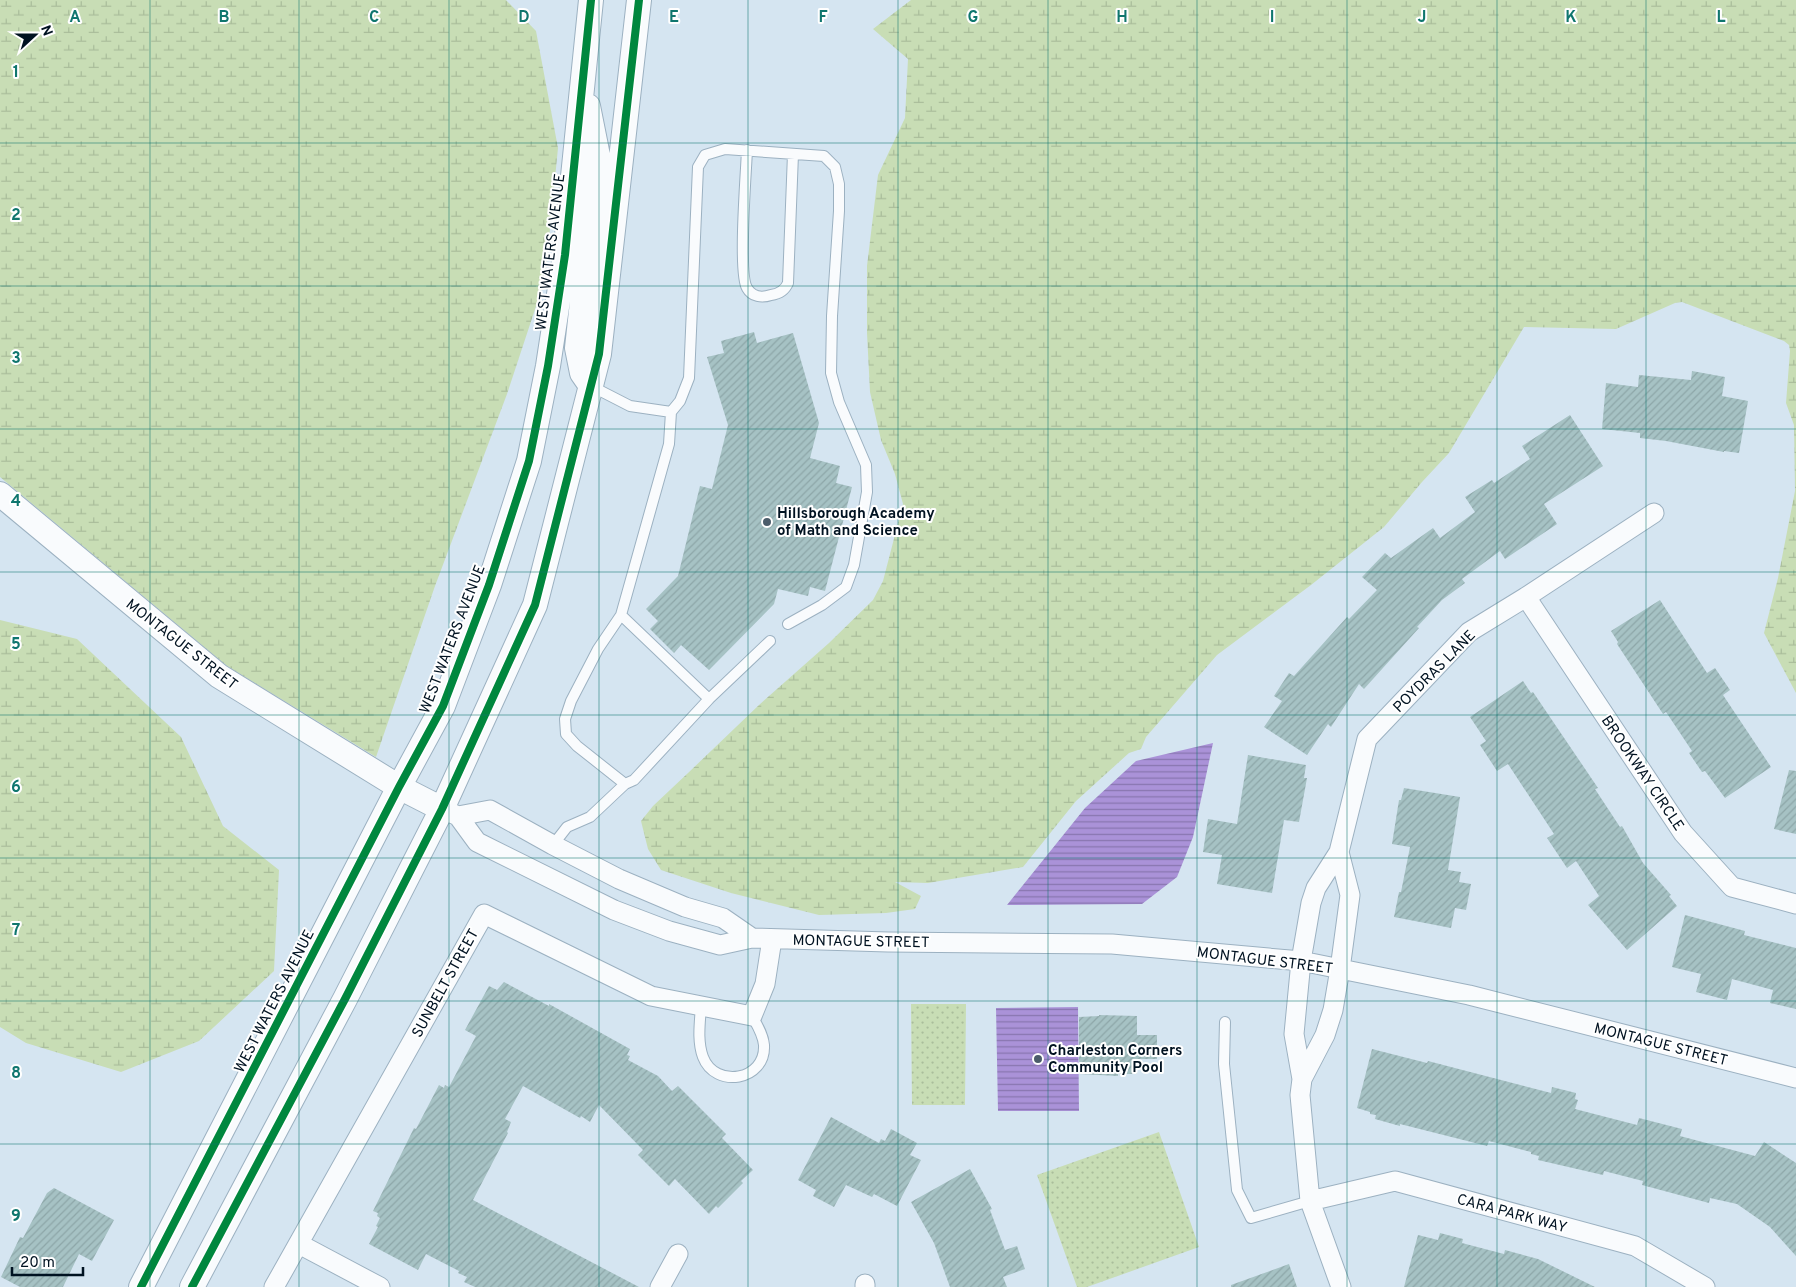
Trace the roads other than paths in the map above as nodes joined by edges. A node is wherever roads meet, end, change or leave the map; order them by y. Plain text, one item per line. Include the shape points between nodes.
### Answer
1 (591, 0) edge
2 (639, 0) edge
3 (583, 82) junction
4 (748, 150) junction
5 (793, 154) junction
6 (591, 386) junction
7 (671, 412) junction
8 (0, 494) edge
9 (1654, 513) dead end
10 (1526, 597) junction
11 (621, 615) junction
12 (788, 624) dead end
13 (770, 641) dead end
14 (709, 699) junction
15 (625, 784) junction
16 (399, 787) junction
17 (450, 813) junction
18 (553, 845) junction
19 (1340, 852) junction
20 (1796, 904) edge
21 (752, 938) junction
22 (772, 939) junction
23 (1301, 961) junction
24 (1340, 969) junction
25 (701, 1006) junction
26 (752, 1016) junction
27 (1225, 1022) dead end
28 (1796, 1078) edge
29 (1302, 1079) junction
30 (1310, 1201) junction
31 (299, 1244) junction
32 (678, 1254) dead end
33 (141, 1287) edge
34 (192, 1287) edge
35 (274, 1287) edge
36 (380, 1287) edge
37 (660, 1287) edge
38 (1340, 1287) edge
39 (1705, 1287) edge

1 - 3 street, WEST WATERS AVENUE
2 - 6 street via 599,354
3 - 6 street via 598,156 577,348 582,373
3 - 16 street, WEST WATERS AVENUE via 565,255 529,461 489,585 443,706
4 - 5 lane
4 - 5 lane via 743,277 747,289 755,296 764,297 777,294 786,288 788,282
4 - 7 lane via 724,149 705,155 698,167 689,378 680,401
5 - 12 lane via 824,156 835,167 839,184 831,373 866,465 867,492 854,565 846,587
6 - 7 lane via 630,406
6 - 17 street via 535,605
7 - 11 lane via 669,444
8 - 16 street, MONTAGUE STREET via 219,676
9 - 10 street, POYDRAS LANE
10 - 19 street, POYDRAS LANE via 1469,632 1367,739
10 - 20 street, BROOKWAY CIRCLE via 1683,833 1732,888
11 - 14 lane
11 - 15 lane via 598,649 571,701 566,734
13 - 14 lane
14 - 15 lane via 634,780
15 - 18 lane via 590,816 567,827
16 - 17 street, MONTAGUE STREET
16 - 33 street, WEST WATERS AVENUE
17 - 18 street via 490,810
17 - 21 street, MONTAGUE STREET via 477,842 614,910 669,931 720,945
17 - 34 street via 345,999
18 - 21 street via 619,879 685,907 723,918
19 - 23 street, POYDRAS LANE via 1316,888
19 - 24 street, POYDRAS LANE via 1350,895
21 - 22 street, MONTAGUE STREET
22 - 23 street, MONTAGUE STREET via 1112,944
22 - 26 street via 765,984
23 - 24 street, MONTAGUE STREET
23 - 29 street, POYDRAS LANE via 1294,1034
24 - 28 street, MONTAGUE STREET via 1470,995
24 - 29 street, POYDRAS LANE via 1333,1010
25 - 26 street, SUNBELT STREET
25 - 26 lane via 703,1057 720,1076 744,1076 759,1063 764,1046
25 - 31 street, SUNBELT STREET via 651,996 484,914
27 - 30 lane via 1224,1064 1237,1190 1251,1218
29 - 30 street, POYDRAS LANE via 1300,1095
30 - 38 street, POYDRAS LANE
30 - 39 street, CARA PARK WAY via 1394,1181 1635,1246
31 - 35 street, SUNBELT STREET
31 - 36 street
32 - 37 street

